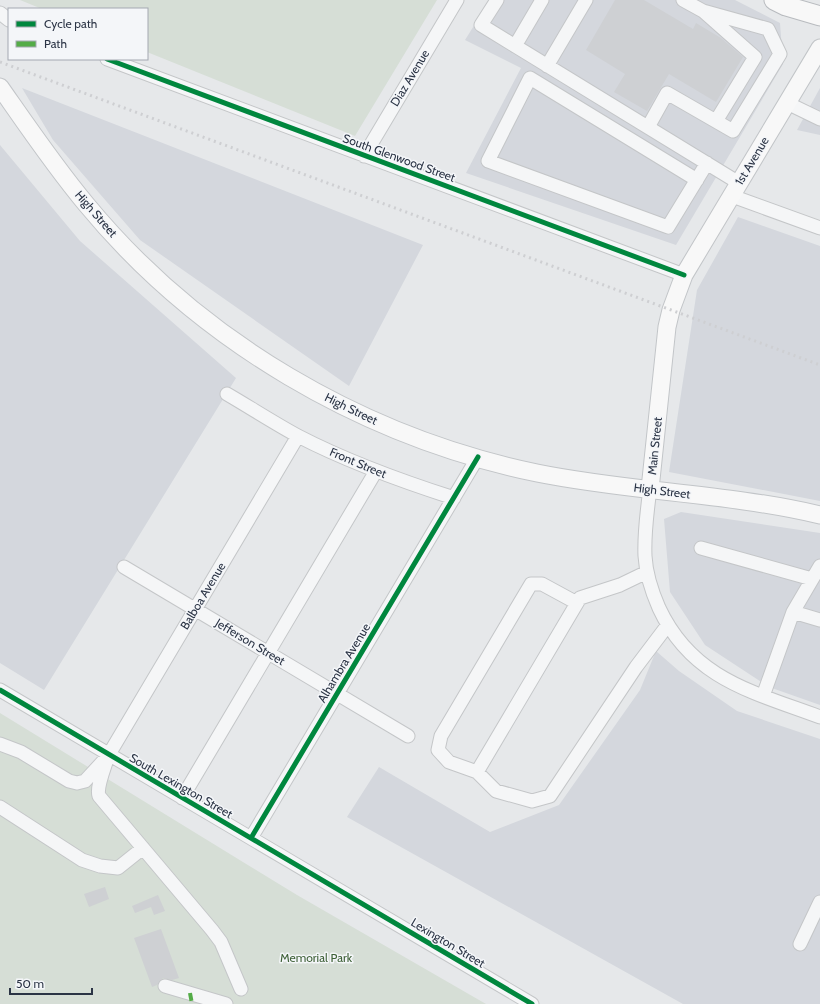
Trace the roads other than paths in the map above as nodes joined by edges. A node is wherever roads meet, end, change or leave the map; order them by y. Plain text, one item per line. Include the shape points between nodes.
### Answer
1 (457, 0) edge
2 (497, 0) edge
3 (542, 0) edge
4 (586, 0) edge
5 (683, 0) edge
6 (774, 0) edge
7 (703, 11) junction
8 (0, 13) edge
9 (820, 16) edge
10 (8, 19) edge
11 (515, 46) junction
12 (820, 48) edge
13 (110, 60) edge
14 (547, 66) junction
15 (0, 87) edge
16 (787, 103) junction
17 (820, 119) edge
18 (716, 121) junction
19 (648, 127) junction
20 (364, 156) junction
21 (707, 163) junction
22 (697, 180) junction
23 (735, 189) junction
24 (820, 228) edge
25 (684, 275) junction
26 (227, 394) dead end
27 (298, 436) junction
28 (478, 458) junction
29 (376, 471) junction
30 (650, 489) junction
31 (454, 498) junction
32 (820, 515) edge
33 (701, 548) dead end
34 (820, 566) edge
35 (124, 567) dead end
36 (647, 572) junction
37 (812, 579) junction
38 (577, 603) junction
39 (195, 609) junction
40 (793, 612) junction
41 (820, 620) edge
42 (667, 626) junction
43 (268, 653) junction
44 (0, 690) edge
45 (337, 694) junction
46 (763, 696) junction
47 (820, 717) edge
48 (408, 736) dead end
49 (0, 744) edge
50 (108, 756) junction
51 (477, 772) junction
52 (182, 798) junction
53 (0, 807) edge
54 (251, 838) junction
55 (143, 848) junction
56 (353, 898) joint
57 (820, 902) edge
58 (800, 944) dead end
59 (165, 986) dead end
60 (241, 989) dead end
61 (226, 1004) edge
62 (532, 1004) edge

1 - 20 street, Diaz Avenue
2 - 11 street via 481,25
3 - 11 street
4 - 14 street
5 - 7 street
6 - 9 highway
7 - 18 street via 755,57
7 - 18 street via 768,29 780,54 733,131
8 - 10 street
11 - 14 street
12 - 16 main road, 1st Avenue
13 - 20 street, South Glenwood Street
14 - 19 street
15 - 28 main road, High Street via 86,205 133,256 216,330 333,402 408,434
16 - 17 street
16 - 23 main road, 1st Avenue
18 - 19 street via 667,93
19 - 21 street
20 - 25 street, South Glenwood Street
21 - 22 street
21 - 23 street
22 - 22 street via 668,227 488,160 530,78
23 - 24 street
23 - 25 main road, 1st Avenue
25 - 30 main road, Main Street via 667,327
26 - 27 street, Front Street
27 - 29 street, Front Street
27 - 39 street, Balboa Avenue
28 - 30 main road, High Street via 590,483
28 - 31 street
29 - 31 street, Front Street
29 - 43 street
30 - 32 main road, High Street
30 - 36 street, Main Street via 644,543
31 - 45 street, Alhambra Avenue
33 - 37 street
34 - 37 street
35 - 39 street, Jefferson Street
36 - 38 street via 620,585 580,598
36 - 42 street, Main Street via 654,597
37 - 40 street
38 - 51 street
38 - 51 street via 542,584 532,584 445,729 438,750 449,762
39 - 43 street, Jefferson Street
39 - 50 street, Balboa Avenue
40 - 41 street
40 - 46 street
42 - 46 street, Main Street via 702,665
42 - 51 street via 636,667 550,796 532,801 496,791
43 - 45 street, Jefferson Street
43 - 52 street
44 - 50 street, South Lexington Street
45 - 48 street, Jefferson Street
45 - 54 street, Alhambra Avenue
46 - 47 street, Main Street
49 - 50 street via 22,752 77,784 85,781
50 - 52 street, South Lexington Street
50 - 55 street via 97,790
52 - 54 street, South Lexington Street
53 - 55 street via 82,860 100,866 118,868
54 - 56 street, South Lexington Street
55 - 60 street via 221,942
56 - 62 street, Lexington Street
57 - 58 street
59 - 61 street

